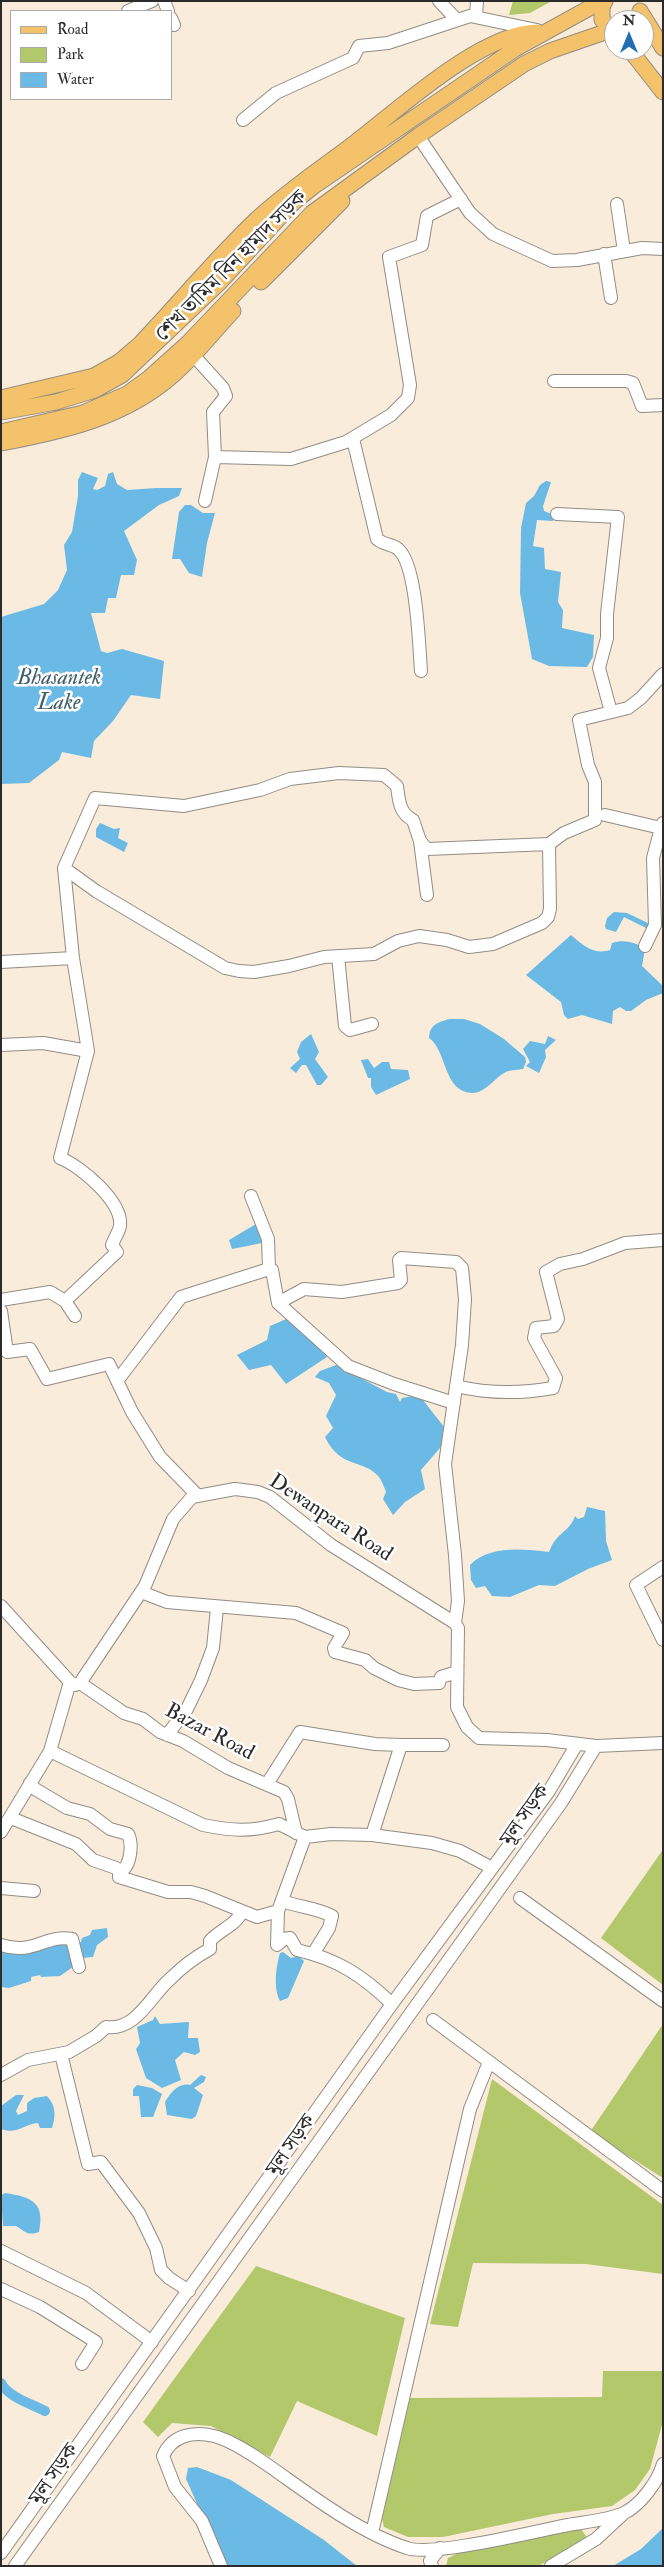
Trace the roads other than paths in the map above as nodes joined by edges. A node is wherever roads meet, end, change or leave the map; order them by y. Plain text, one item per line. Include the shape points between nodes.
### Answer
1 (152, 1) edge
2 (439, 1) edge
3 (477, 1) edge
4 (603, 1) edge
5 (130, 10) edge
6 (476, 16) junction
7 (456, 19) junction
8 (604, 22) edge
9 (544, 32) junction
10 (604, 33) edge
11 (654, 35) edge
12 (663, 48) edge
13 (638, 60) edge
14 (663, 92) edge
15 (243, 120) dead end
16 (420, 139) junction
17 (461, 199) junction
18 (617, 204) dead end
19 (663, 249) edge
20 (624, 251) junction
21 (604, 254) junction
22 (611, 298) dead end
23 (194, 356) junction
24 (554, 381) dead end
25 (1, 398) edge
26 (663, 405) edge
27 (1, 412) edge
28 (1, 432) edge
29 (353, 439) junction
30 (1, 443) edge
31 (215, 457) junction
32 (205, 502) dead end
33 (558, 514) dead end
34 (420, 671) dead end
35 (663, 674) edge
36 (611, 712) junction
37 (605, 815) dead end
38 (662, 825) edge
39 (420, 840) junction
40 (549, 844) junction
41 (64, 868) junction
42 (427, 895) dead end
43 (645, 946) dead end
44 (338, 956) junction
45 (73, 958) junction
46 (1, 962) edge
47 (372, 1024) dead end
48 (1, 1046) edge
49 (88, 1051) junction
50 (251, 1196) dead end
51 (663, 1240) edge
52 (269, 1269) junction
53 (1, 1300) edge
54 (65, 1301) junction
55 (278, 1303) junction
56 (1, 1311) edge
57 (75, 1316) dead end
58 (118, 1381) junction
59 (456, 1386) junction
60 (454, 1403) junction
61 (198, 1496) junction
62 (663, 1567) edge
63 (141, 1592) junction
64 (1, 1606) edge
65 (217, 1608) junction
66 (456, 1623) junction
67 (663, 1640) edge
68 (457, 1672) junction
69 (75, 1682) junction
70 (167, 1735) junction
71 (663, 1743) edge
72 (576, 1744) junction
73 (401, 1745) junction
74 (443, 1745) dead end
75 (596, 1746) junction
76 (50, 1751) junction
77 (30, 1783) junction
78 (266, 1784) junction
79 (11, 1818) junction
80 (1, 1832) edge
81 (301, 1835) junction
82 (372, 1835) junction
83 (492, 1868) junction
84 (120, 1872) junction
85 (1, 1888) edge
86 (34, 1891) dead end
87 (520, 1898) dead end
88 (280, 1906) junction
89 (242, 1911) junction
90 (1, 1945) edge
91 (313, 1954) junction
92 (79, 1967) dead end
93 (418, 1971) junction
94 (433, 1981) junction
95 (663, 2002) edge
96 (392, 2004) junction
97 (433, 2020) dead end
98 (61, 2054) junction
99 (489, 2062) junction
100 (1, 2075) edge
101 (663, 2192) edge
102 (1, 2251) edge
103 (1, 2289) edge
104 (189, 2291) junction
105 (152, 2342) junction
106 (82, 2364) dead end
107 (94, 2423) junction
108 (109, 2433) junction
109 (663, 2464) edge
110 (624, 2513) junction
111 (372, 2533) junction
112 (440, 2548) junction
113 (1, 2552) edge
114 (15, 2566) edge
115 (221, 2566) edge
116 (432, 2566) edge
117 (551, 2566) edge

1 - 5 street
2 - 7 street
3 - 6 street
4 - 8 main road via 601,14
4 - 9 main road, শেখ তামিম বিন হামাদ সড়ক
6 - 7 street
6 - 9 street
7 - 15 street via 388,43 359,46 352,58 276,93
9 - 25 main road via 518,34 471,56 287,192 119,362 94,376
9 - 27 main road, শেখ তামিম বিন হামাদ সড়ক via 515,48 294,202 220,282 122,375 95,390 56,402
10 - 16 main road, শেখ তামিম বিন হামাদ সড়ক via 550,51 524,64
11 - 12 main road
13 - 14 main road
16 - 17 street
16 - 23 main road via 339,203 257,285
16 - 28 main road, শেখ তামিম বিন হামাদ সড়ক via 312,212 188,343 127,394 83,413
17 - 21 street via 470,213 493,234 552,261
17 - 29 street via 427,216 422,245 389,257 410,386 408,398 391,415
18 - 20 street
19 - 20 street
20 - 21 street
21 - 22 street
23 - 30 main road via 153,391 117,412 57,432
23 - 31 street via 224,388 226,396 213,412
24 - 26 street via 626,380 633,383 642,406
29 - 31 street via 290,459
29 - 34 street via 378,539 403,555 416,597
31 - 32 street
33 - 36 street via 618,517 607,638 599,668
35 - 36 street via 635,703
36 - 40 street via 579,720 588,765 595,782 595,820 564,833
37 - 38 street
38 - 43 street via 653,858 655,925
39 - 40 street via 427,849
39 - 41 street via 413,820 401,810 397,786 393,782 384,775 339,772 290,779 260,790 184,806 95,798
39 - 42 street
40 - 44 street via 550,909 542,923 493,944 469,947 419,936 398,941 374,954
41 - 44 street via 96,891 224,968 254,972
41 - 45 street
44 - 47 street via 345,1026 350,1030
45 - 46 street
45 - 49 street
48 - 49 street via 44,1043
49 - 54 street via 60,1158 79,1166 90,1177 117,1208 120,1226 112,1245 117,1252
50 - 52 street via 268,1239
51 - 59 street via 626,1243 584,1259 560,1264 546,1272 558,1319 554,1326 536,1328 534,1338 556,1378 553,1388 532,1392 483,1392
52 - 55 street via 272,1270
52 - 58 street via 181,1297
53 - 54 street via 50,1292
54 - 57 street
55 - 59 street via 304,1288 342,1292 398,1283 401,1280 401,1258 456,1262 462,1268 465,1299
55 - 60 street via 348,1366
56 - 58 street via 6,1352 30,1349 47,1379 109,1364
58 - 61 street via 132,1412 160,1457
59 - 60 street
60 - 66 street via 445,1464 456,1555
61 - 63 street, Dewanpara Road via 192,1497 172,1519
61 - 66 street, Dewanpara Road via 235,1489 270,1497 331,1545
62 - 67 street via 636,1585
63 - 65 street via 167,1602
63 - 69 street, Dewanpara Road
64 - 69 street
65 - 68 street via 289,1612 314,1619 342,1632 335,1652 365,1660 386,1674 414,1684 439,1683 441,1677
65 - 70 street via 213,1648 201,1680 188,1709
66 - 68 street
68 - 72 street via 457,1707 467,1727 479,1738
69 - 70 street, Bazar Road
69 - 76 street, Dewanpara Road
70 - 78 street, Bazar Road via 228,1768
71 - 75 street
72 - 75 street
72 - 83 street, মূল সড়ক via 549,1791
73 - 74 street
73 - 78 street via 300,1732
73 - 82 street
75 - 94 street, মূল সড়ক via 561,1803
76 - 77 street, Dewanpara Road
76 - 81 street via 204,1825 252,1831 279,1824
77 - 79 street, Dewanpara Road
77 - 84 street via 67,1808 90,1814 110,1829 128,1834 131,1840 128,1865
78 - 81 street, Bazar Road via 284,1792
79 - 80 street, Dewanpara Road
79 - 84 street via 76,1844 93,1860
81 - 82 street
81 - 88 street
82 - 83 street via 420,1840 448,1847
83 - 93 street, মূল সড়ক
84 - 89 street via 119,1877 129,1882 168,1892 191,1892
85 - 86 street
87 - 95 street
88 - 89 street via 258,1917
88 - 91 street via 277,1945 290,1938 297,1950
88 - 91 street via 320,1910 332,1916 329,1928
89 - 98 street via 240,1917 210,1941 210,1949 169,1980 134,2020 106,2027 96,2036
90 - 92 street via 13,1949 28,1948 53,1940 72,1939
91 - 96 street via 342,1965
93 - 94 street
93 - 96 street, মূল সড়ক
94 - 108 street, মূল সড়ক
96 - 104 street, মূল সড়ক
97 - 99 street
98 - 100 street via 28,2060
98 - 104 street via 88,2164 101,2162 138,2214 156,2248 162,2270
99 - 101 street
99 - 111 street via 470,2109
102 - 105 street via 86,2294
103 - 106 street via 48,2312 96,2342
104 - 105 street, মূল সড়ক
105 - 107 street, মূল সড়ক
107 - 108 street
107 - 113 street, মূল সড়ক
108 - 114 street, মূল সড়ক
109 - 110 street via 646,2494
110 - 112 street
110 - 117 street via 596,2539
111 - 112 street via 410,2549
111 - 115 street via 262,2461 215,2436 181,2436 168,2445 163,2456 175,2487 202,2521
112 - 116 street via 430,2561

